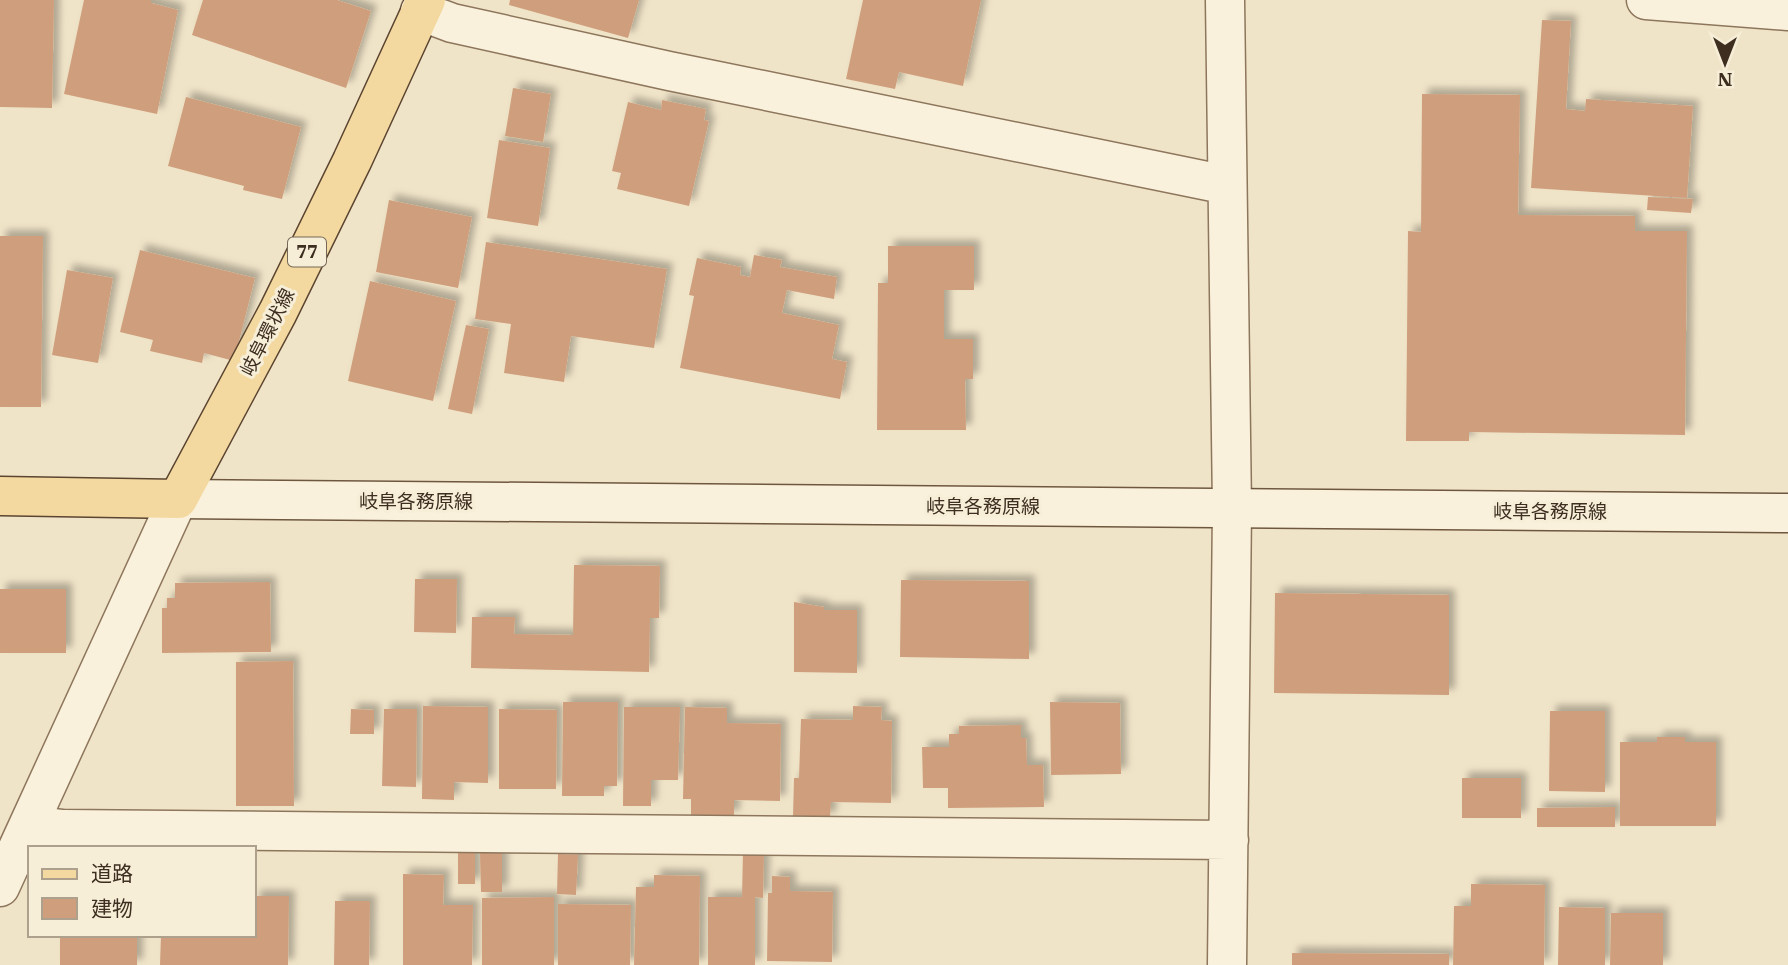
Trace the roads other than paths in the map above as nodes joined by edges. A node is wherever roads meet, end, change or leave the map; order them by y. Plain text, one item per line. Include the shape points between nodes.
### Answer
1 (1225, 0) edge
2 (1646, 0) edge
3 (423, 6) edge
4 (1788, 11) edge
5 (1227, 185) junction
6 (0, 496) edge
7 (178, 499) junction
8 (1232, 508) junction
9 (1788, 513) edge
10 (29, 825) junction
11 (1229, 841) junction
12 (0, 887) edge
13 (1227, 965) edge

1 - 5 street
2 - 4 street
3 - 5 street via 452,23
3 - 7 main road, 岐阜環状線 / 77 via 278,312
5 - 8 street
6 - 7 main road
7 - 8 street, 岐阜各務原線
7 - 10 street
8 - 9 street, 岐阜各務原線
8 - 11 street
10 - 11 street via 63,829
10 - 12 street
11 - 13 street

